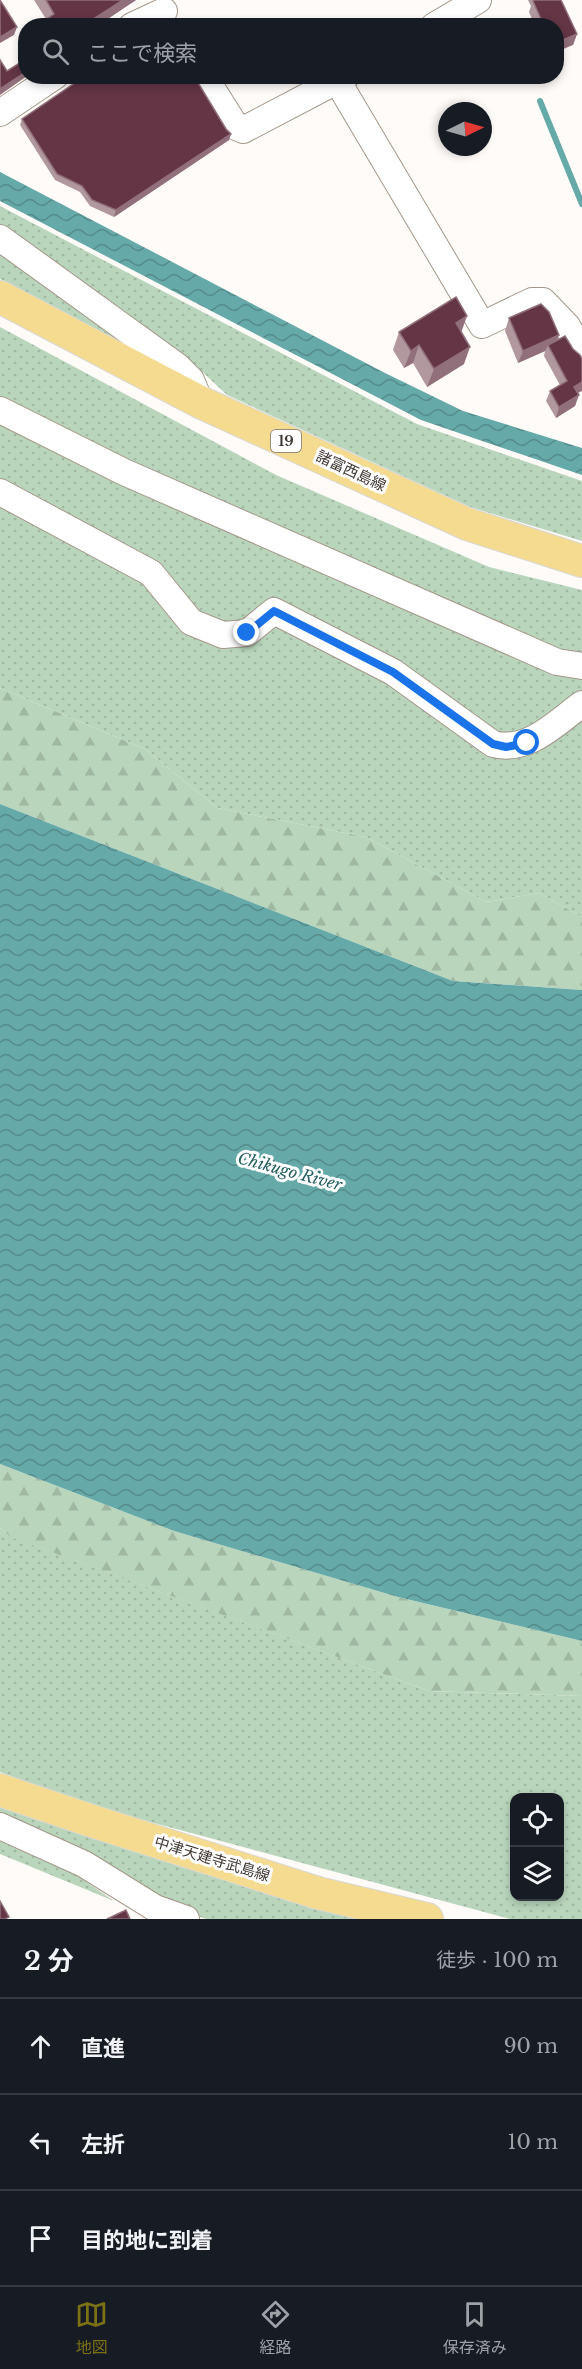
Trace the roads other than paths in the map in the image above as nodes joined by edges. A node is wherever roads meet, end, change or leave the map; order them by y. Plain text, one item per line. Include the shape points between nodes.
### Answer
1 (478, 0) edge
2 (448, 18) edge
3 (43, 84) edge
4 (209, 84) edge
5 (332, 84) edge
6 (345, 84) edge
7 (0, 113) edge
8 (0, 238) edge
9 (0, 297) edge
10 (582, 352) edge
11 (200, 402) junction
12 (0, 410) edge
13 (0, 492) edge
14 (582, 561) edge
15 (582, 666) edge
16 (582, 704) edge
17 (0, 1790) edge
18 (0, 1826) edge
19 (186, 1919) edge
20 (428, 1919) edge

1 - 2 street
3 - 7 street
4 - 5 street via 236,127 243,130
6 - 10 street via 482,325 532,301 543,301 567,326
8 - 11 street via 177,366 191,380
9 - 11 main road, 諸富西島線 / 19
11 - 14 main road, 諸富西島線 / 19 via 467,524
12 - 15 street via 124,472 557,662
13 - 16 street via 151,573 191,622 223,635 247,633 274,611 393,672 493,744 506,747 527,743
17 - 20 main road, 中津天建寺武島線 via 318,1893
18 - 19 street via 84,1864 155,1908

